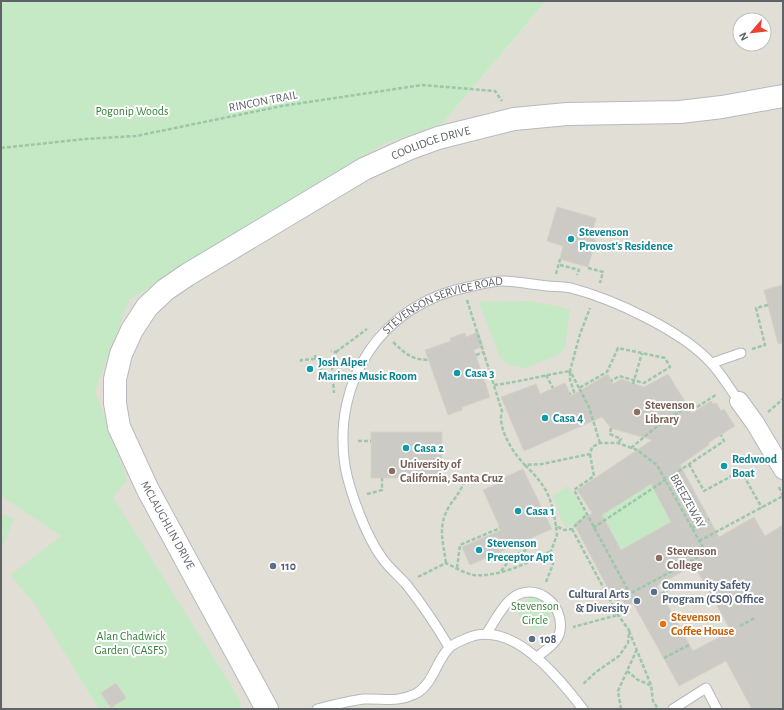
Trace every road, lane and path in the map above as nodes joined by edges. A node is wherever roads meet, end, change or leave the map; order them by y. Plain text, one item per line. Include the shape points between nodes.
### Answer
1 (783, 96) edge
2 (514, 120) junction
3 (1, 148) edge
4 (560, 259) dead end
5 (560, 265) junction
6 (588, 268) dead end
7 (556, 274) dead end
8 (575, 281) dead end
9 (462, 288) junction
10 (595, 296) junction
11 (768, 305) dead end
12 (371, 327) dead end
13 (132, 330) joint
14 (394, 343) dead end
15 (331, 351) dead end
16 (336, 352) junction
17 (484, 352) junction
18 (741, 353) joint
19 (642, 354) junction
20 (315, 355) dead end
21 (476, 355) dead end
22 (316, 360) junction
23 (428, 360) dead end
24 (301, 362) dead end
25 (712, 363) junction
26 (324, 365) junction
27 (318, 369) dead end
28 (570, 371) junction
29 (546, 375) junction
30 (611, 380) dead end
31 (633, 384) dead end
32 (494, 385) junction
33 (728, 387) junction
34 (552, 388) dead end
35 (579, 388) junction
36 (570, 394) dead end
37 (740, 401) joint
38 (611, 428) dead end
39 (720, 435) dead end
40 (600, 443) junction
41 (618, 443) junction
42 (631, 448) junction
43 (590, 454) junction
44 (689, 464) junction
45 (525, 465) junction
46 (783, 470) edge
47 (382, 478) dead end
48 (666, 480) junction
49 (463, 484) dead end
50 (783, 496) edge
51 (353, 498) junction
52 (762, 508) junction
53 (586, 515) junction
54 (709, 518) dead end
55 (556, 526) junction
56 (500, 528) dead end
57 (593, 528) junction
58 (692, 528) junction
59 (572, 529) junction
60 (525, 541) dead end
61 (699, 541) junction
62 (551, 552) junction
63 (446, 563) junction
64 (457, 568) junction
65 (500, 572) junction
66 (405, 584) junction
67 (671, 588) dead end
68 (542, 594) junction
69 (630, 594) junction
70 (661, 594) dead end
71 (618, 615) junction
72 (756, 618) dead end
73 (581, 624) dead end
74 (740, 626) dead end
75 (629, 630) junction
76 (487, 633) junction
77 (689, 645) dead end
78 (449, 647) junction
79 (637, 649) junction
80 (536, 658) junction
81 (664, 658) dead end
82 (627, 670) junction
83 (651, 685) junction
84 (581, 687) dead end
85 (267, 709) edge
86 (317, 709) edge
87 (583, 709) edge
88 (621, 709) edge
89 (658, 709) edge
90 (673, 709) edge
91 (717, 709) edge

1 - 2 street, COOLIDGE DRIVE via 680,112 567,114
2 - 3 path, RINCON TRAIL via 495,91 422,85 282,106 136,136
2 - 13 street, COOLIDGE DRIVE via 438,138 364,170 165,290 147,307
4 - 5 path
5 - 7 path
5 - 8 path via 579,270
6 - 10 path via 603,272
9 - 10 lane, STEVENSON SERVICE ROAD via 501,281 569,288
9 - 17 path
9 - 51 lane, STEVENSON SERVICE ROAD via 441,294 406,313 380,337 362,362 353,380 343,416 345,466
10 - 25 lane, STEVENSON SERVICE ROAD via 652,322 689,344
10 - 28 path via 580,334
11 - 18 path via 756,308 765,345
12 - 16 path
13 - 85 street, MCLAUGHLIN DRIVE via 121,354 115,379 119,427 148,490
14 - 23 path via 415,360
15 - 16 path
16 - 26 path via 332,366
17 - 21 path
17 - 32 path
18 - 25 lane
19 - 30 path via 665,358 670,367 644,382 620,376
19 - 31 path
19 - 35 path via 618,348 607,372
20 - 22 path
22 - 24 path
22 - 26 path
25 - 33 lane, STEVENSON SERVICE ROAD
26 - 27 path via 321,370
28 - 29 path
28 - 35 path
28 - 36 path via 574,392
29 - 32 path
29 - 34 path
32 - 45 path via 502,411 500,418 508,439 518,458
33 - 37 lane, STEVENSON SERVICE ROAD
33 - 42 path via 691,411 688,406 675,414
35 - 40 path via 589,407
37 - 46 street, STEVENSON SERVICE ROAD
38 - 41 path via 610,434 621,439
39 - 44 path via 724,441
40 - 41 path
40 - 43 path via 592,447
41 - 42 path, BREEZEWAY
42 - 48 path, BREEZEWAY via 657,465
43 - 45 path
43 - 53 path via 594,476 574,490
44 - 48 path
44 - 52 path via 704,491 741,471
45 - 55 path via 543,483 553,505
47 - 51 path via 382,490
48 - 57 path
48 - 58 path, BREEZEWAY
49 - 63 path via 461,491 449,506 441,526
50 - 52 path
51 - 66 lane, STEVENSON SERVICE ROAD via 382,558
52 - 61 path
53 - 57 path
53 - 59 path
54 - 58 path
55 - 59 path via 564,530
55 - 62 path via 557,535
56 - 64 path via 460,545
57 - 69 path
58 - 61 path, BREEZEWAY
59 - 71 path
60 - 65 path via 528,549 512,556
61 - 69 path, BREEZEWAY via 706,553
62 - 65 path via 523,566
62 - 68 path via 552,564
63 - 64 path
63 - 66 path
64 - 65 path via 474,575
66 - 78 lane, STEVENSON SERVICE ROAD
67 - 70 path
68 - 76 lane via 521,593 510,600
68 - 80 lane via 554,605 559,618 560,632 554,642
69 - 71 path, BREEZEWAY via 618,600
71 - 73 path
71 - 75 path
72 - 74 path
75 - 79 path
75 - 84 path via 628,643 619,656 596,672
76 - 78 lane via 471,636
76 - 80 lane via 513,640
77 - 81 path
78 - 86 lane via 428,683 417,693 395,700 367,699
79 - 82 path
79 - 83 path
80 - 87 lane via 562,681
82 - 83 path via 638,680
82 - 88 path via 618,690
83 - 89 path via 653,701
90 - 91 lane via 706,688

